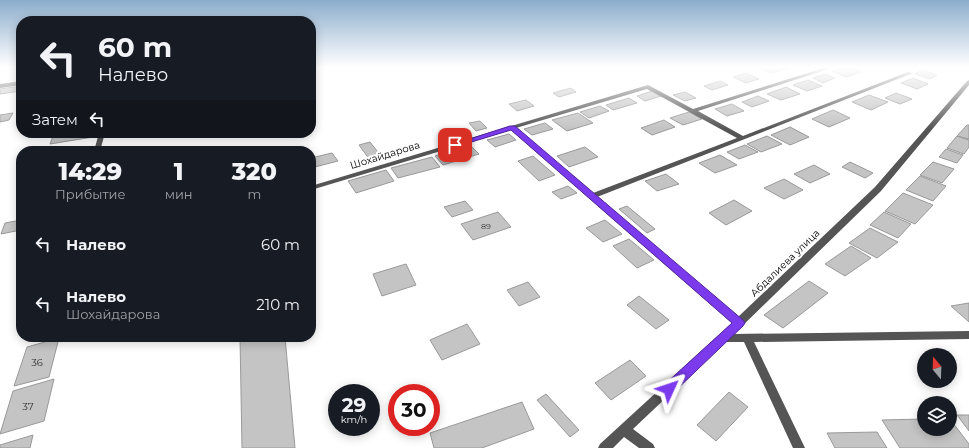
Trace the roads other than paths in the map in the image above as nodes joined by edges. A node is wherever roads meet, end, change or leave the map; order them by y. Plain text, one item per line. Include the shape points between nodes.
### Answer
1 (645, 88) edge
2 (650, 88) edge
3 (766, 88) edge
4 (871, 88) edge
5 (964, 88) edge
6 (693, 111) junction
7 (512, 128) junction
8 (742, 138) junction
9 (316, 187) edge
10 (592, 196) junction
11 (739, 323) junction
12 (969, 335) edge
13 (723, 338) junction
14 (747, 338) junction
15 (624, 430) junction
16 (604, 448) edge
17 (650, 448) edge
18 (799, 448) edge

1 - 7 street, Шохайдарова
2 - 6 street, Шохайдарова
3 - 6 street
4 - 8 street
5 - 11 street, Абдалиева улица via 878,189
6 - 8 street
7 - 9 street, Шохайдарова
7 - 10 street
8 - 10 street
10 - 11 street
11 - 13 street, Абдалиева улица
12 - 14 street
13 - 14 street
13 - 15 street, Абдалиева улица
14 - 18 street
15 - 16 street, Абдалиева улица
15 - 17 street

